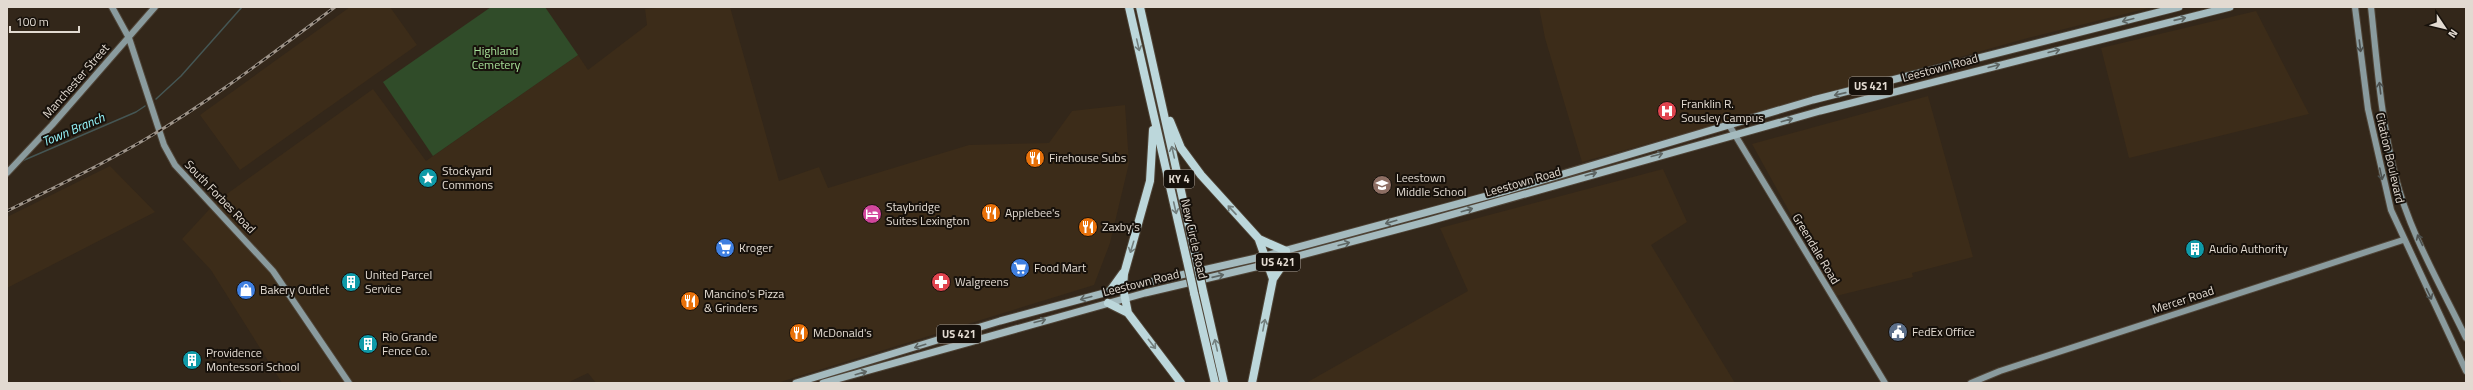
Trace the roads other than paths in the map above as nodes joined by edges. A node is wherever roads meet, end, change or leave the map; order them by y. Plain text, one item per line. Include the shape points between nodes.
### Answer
1 (112, 7) edge
2 (155, 7) edge
3 (1129, 7) edge
4 (1140, 7) edge
5 (2179, 7) edge
6 (2230, 7) edge
7 (2354, 7) edge
8 (2371, 7) edge
9 (129, 38) junction
10 (1161, 100) junction
11 (1154, 115) junction
12 (1729, 125) junction
13 (1736, 134) junction
14 (7, 173) edge
15 (1259, 239) junction
16 (2403, 240) junction
17 (1286, 251) junction
18 (1267, 260) junction
19 (1286, 260) junction
20 (1126, 267) junction
21 (1273, 279) junction
22 (1123, 288) junction
23 (1110, 291) junction
24 (1125, 298) junction
25 (1108, 303) junction
26 (1128, 313) junction
27 (2466, 338) edge
28 (2466, 371) edge
29 (349, 383) edge
30 (796, 383) edge
31 (823, 383) edge
32 (1181, 383) edge
33 (1215, 383) edge
34 (1224, 383) edge
35 (1252, 383) edge
36 (1885, 383) edge
37 (1971, 383) edge

1 - 9 main road, South Forbes Road
2 - 9 main road, Manchester Street
3 -> 11 highway, New Circle Road / KY 4
4 - 10 highway, New Circle Road / KY 4
5 -> 12 main road, Leestown Road / US 421 via 1813,100
13 -> 6 main road, Leestown Road / US 421 via 1994,65
7 -> 16 main road, Citation Boulevard via 2374,142 2391,210
27 -> 8 main road, Citation Boulevard via 2417,235 2395,176 2383,111
9 - 14 main road, Manchester Street
9 - 29 main road, South Forbes Road via 164,145 175,165 273,271
15 -> 10 highway via 1186,156
34 -> 10 highway, New Circle Road / KY 4, bridge
11 -> 20 highway via 1150,181
11 -> 33 highway, New Circle Road / KY 4, bridge
12 - 13 main road, Greendale Road
12 -> 17 main road, Leestown Road / US 421 via 1513,189
19 -> 13 main road, Leestown Road / US 421
13 - 36 main road, Greendale Road
15 - 17 highway
15 - 18 highway
16 -> 28 main road, Citation Boulevard
16 - 37 main road, Mercer Road via 2000,371
17 - 18 main road, Leestown Road / US 421
18 - 19 main road, Leestown Road / US 421
18 - 21 highway
18 - 22 main road, Leestown Road / US 421
24 -> 18 main road, Leestown Road / US 421
19 - 21 highway
20 - 22 highway
20 - 23 highway
35 -> 21 highway
22 - 23 main road, Leestown Road / US 421
22 - 24 highway
23 -> 30 main road, Leestown Road / US 421 via 1000,321
24 - 25 main road, Leestown Road / US 421
24 - 26 highway
25 - 26 highway
31 -> 25 main road, Leestown Road / US 421
26 -> 32 highway

